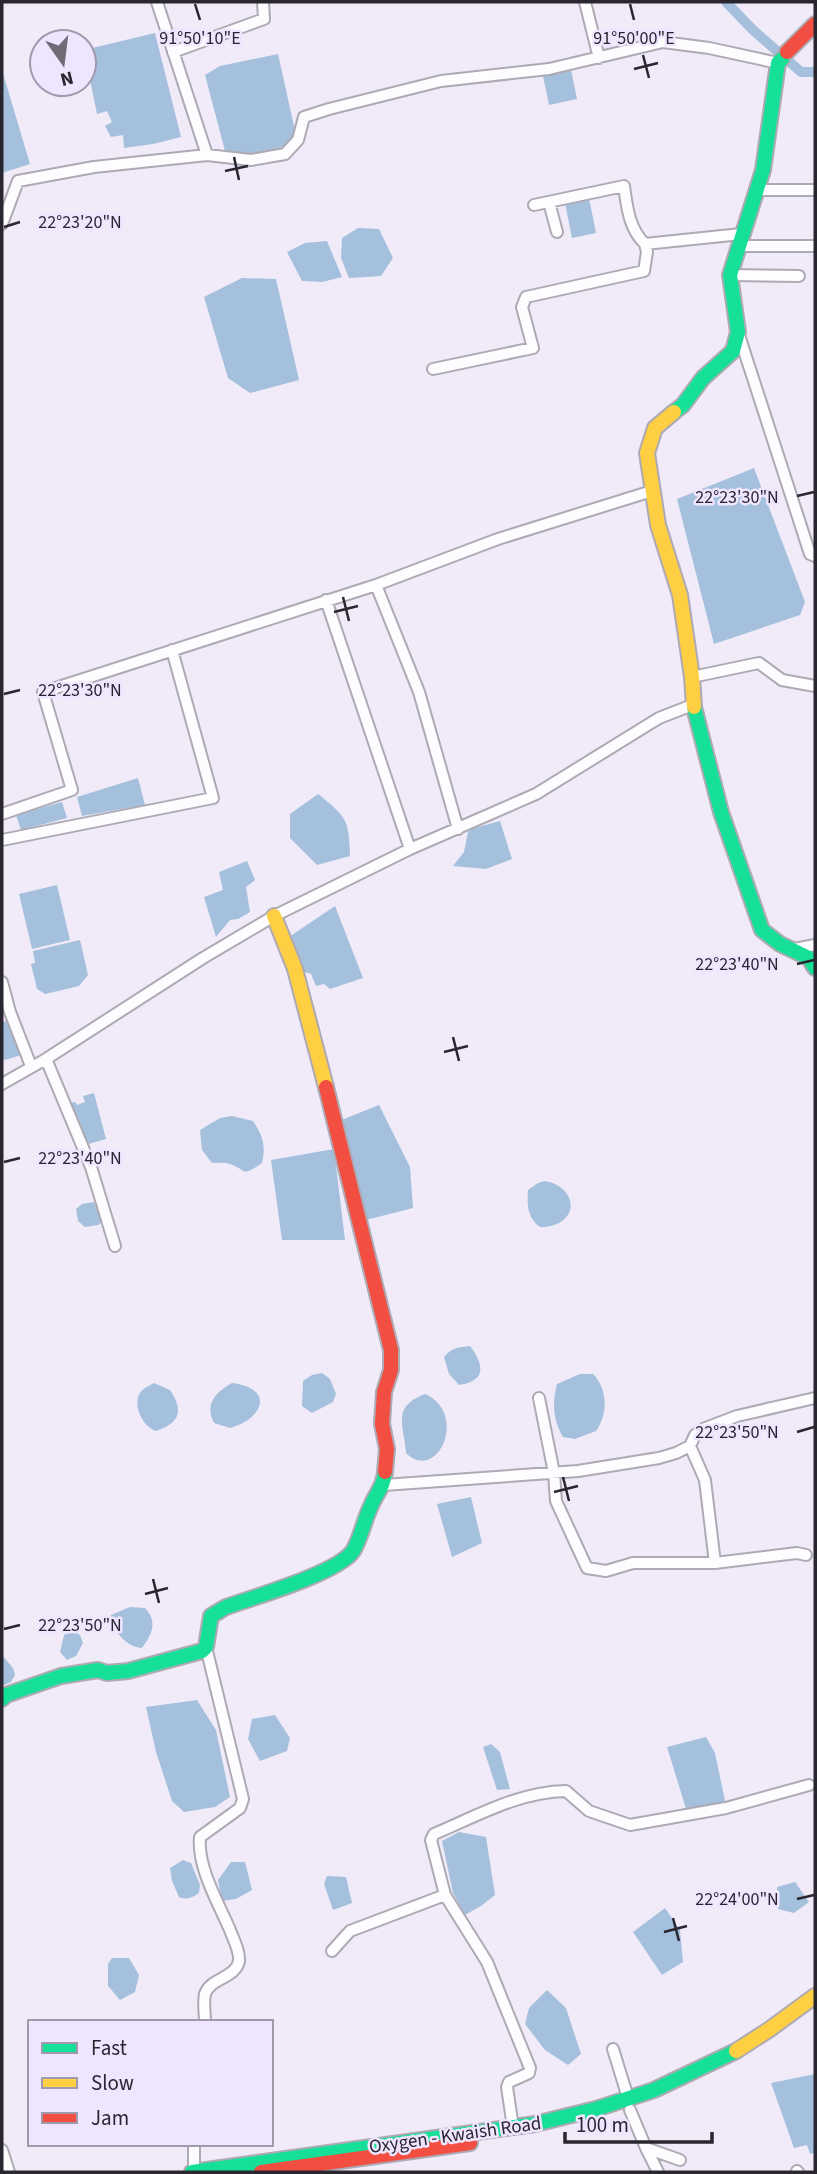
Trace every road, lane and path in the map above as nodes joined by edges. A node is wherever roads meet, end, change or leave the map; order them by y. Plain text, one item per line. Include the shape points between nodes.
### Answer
1 (157, 2) edge
2 (263, 2) edge
3 (585, 2) edge
4 (815, 24) edge
5 (173, 52) junction
6 (599, 58) junction
7 (782, 58) junction
8 (207, 155) junction
9 (758, 190) junction
10 (815, 190) edge
11 (549, 202) junction
12 (534, 205) dead end
13 (2, 224) edge
14 (556, 232) dead end
15 (740, 240) junction
16 (645, 244) junction
17 (815, 246) edge
18 (730, 275) junction
19 (799, 276) dead end
20 (738, 332) junction
21 (433, 369) dead end
22 (652, 491) junction
23 (815, 555) edge
24 (376, 585) junction
25 (326, 600) junction
26 (172, 650) junction
27 (692, 677) junction
28 (815, 686) edge
29 (690, 706) dead end
30 (2, 814) edge
31 (458, 830) junction
32 (2, 840) edge
33 (410, 849) junction
34 (274, 916) junction
35 (815, 945) edge
36 (794, 949) junction
37 (815, 968) edge
38 (2, 982) edge
39 (46, 1059) junction
40 (31, 1066) junction
41 (2, 1084) edge
42 (115, 1246) dead end
43 (539, 1398) dead end
44 (815, 1398) edge
45 (690, 1446) junction
46 (554, 1473) junction
47 (384, 1485) junction
48 (806, 1555) dead end
49 (715, 1563) junction
50 (206, 1647) junction
51 (2, 1699) edge
52 (809, 1786) dead end
53 (445, 1895) junction
54 (332, 1951) dead end
55 (815, 1996) edge
56 (815, 2008) edge
57 (205, 2020) edge
58 (613, 2049) dead end
59 (630, 2105) junction
60 (513, 2127) junction
61 (194, 2146) edge
62 (646, 2148) junction
63 (2, 2150) edge
64 (680, 2160) dead end
65 (9, 2172) edge
66 (193, 2172) edge
67 (261, 2172) edge
68 (657, 2172) edge

1 - 5 street
2 - 5 street via 264,19
3 - 6 street
4 - 7 street
5 - 8 street
6 - 7 street via 663,42
6 - 8 street via 549,69 441,81 329,109 304,117 298,141 285,154 251,160
7 - 9 street
8 - 13 street via 93,167 18,181
9 - 10 street
9 - 15 street
11 - 12 street
11 - 14 street
11 - 16 street via 624,186 636,235
15 - 16 street
15 - 17 street
15 - 18 street
16 - 21 street via 644,271 526,297 522,307 533,348
18 - 19 street
18 - 20 street
20 - 22 street via 733,351 655,428 647,453
20 - 23 street via 810,554
22 - 24 street via 498,539
22 - 27 street via 680,595
24 - 25 street
24 - 31 street via 418,692
25 - 26 street
25 - 33 street
26 - 30 street via 43,692 72,790
26 - 32 street via 214,798
27 - 28 street via 759,663 782,680
27 - 36 street via 693,704 721,812 762,930
29 - 31 street via 659,718 536,794
31 - 33 street
33 - 34 street
34 - 39 street
34 - 47 street via 312,1025 391,1350 382,1424 387,1449
35 - 36 street
36 - 37 street
38 - 40 street
39 - 40 street
39 - 42 street via 91,1167
40 - 41 street
43 - 46 street
44 - 45 street via 703,1429
45 - 46 street via 615,1467
45 - 49 street via 705,1480
46 - 47 street
46 - 49 street via 556,1501 587,1568 606,1571 633,1563
47 - 50 street via 344,1560 211,1616
48 - 49 street
50 - 51 street via 128,1671 61,1676
50 - 57 street via 243,1799 240,1808 200,1837 208,1877 238,1949 239,1963 205,1994
52 - 53 street via 726,1808 630,1825 589,1811 566,1791 516,1800 434,1834 431,1840
53 - 54 street via 350,1931
53 - 60 street via 487,1962 530,2068 507,2087
55 - 59 street, Oxygen - Kwaish Road via 763,2034
56 - 59 street, Oxygen - Kwaish Road via 729,2064 662,2098
58 - 59 street
59 - 60 street, Oxygen - Kwaish Road
59 - 62 street
59 - 67 street, Oxygen - Kwaish Road via 562,2128
60 - 66 street, Oxygen - Kwaish Road
61 - 66 street
62 - 64 street
62 - 68 street
63 - 65 street

